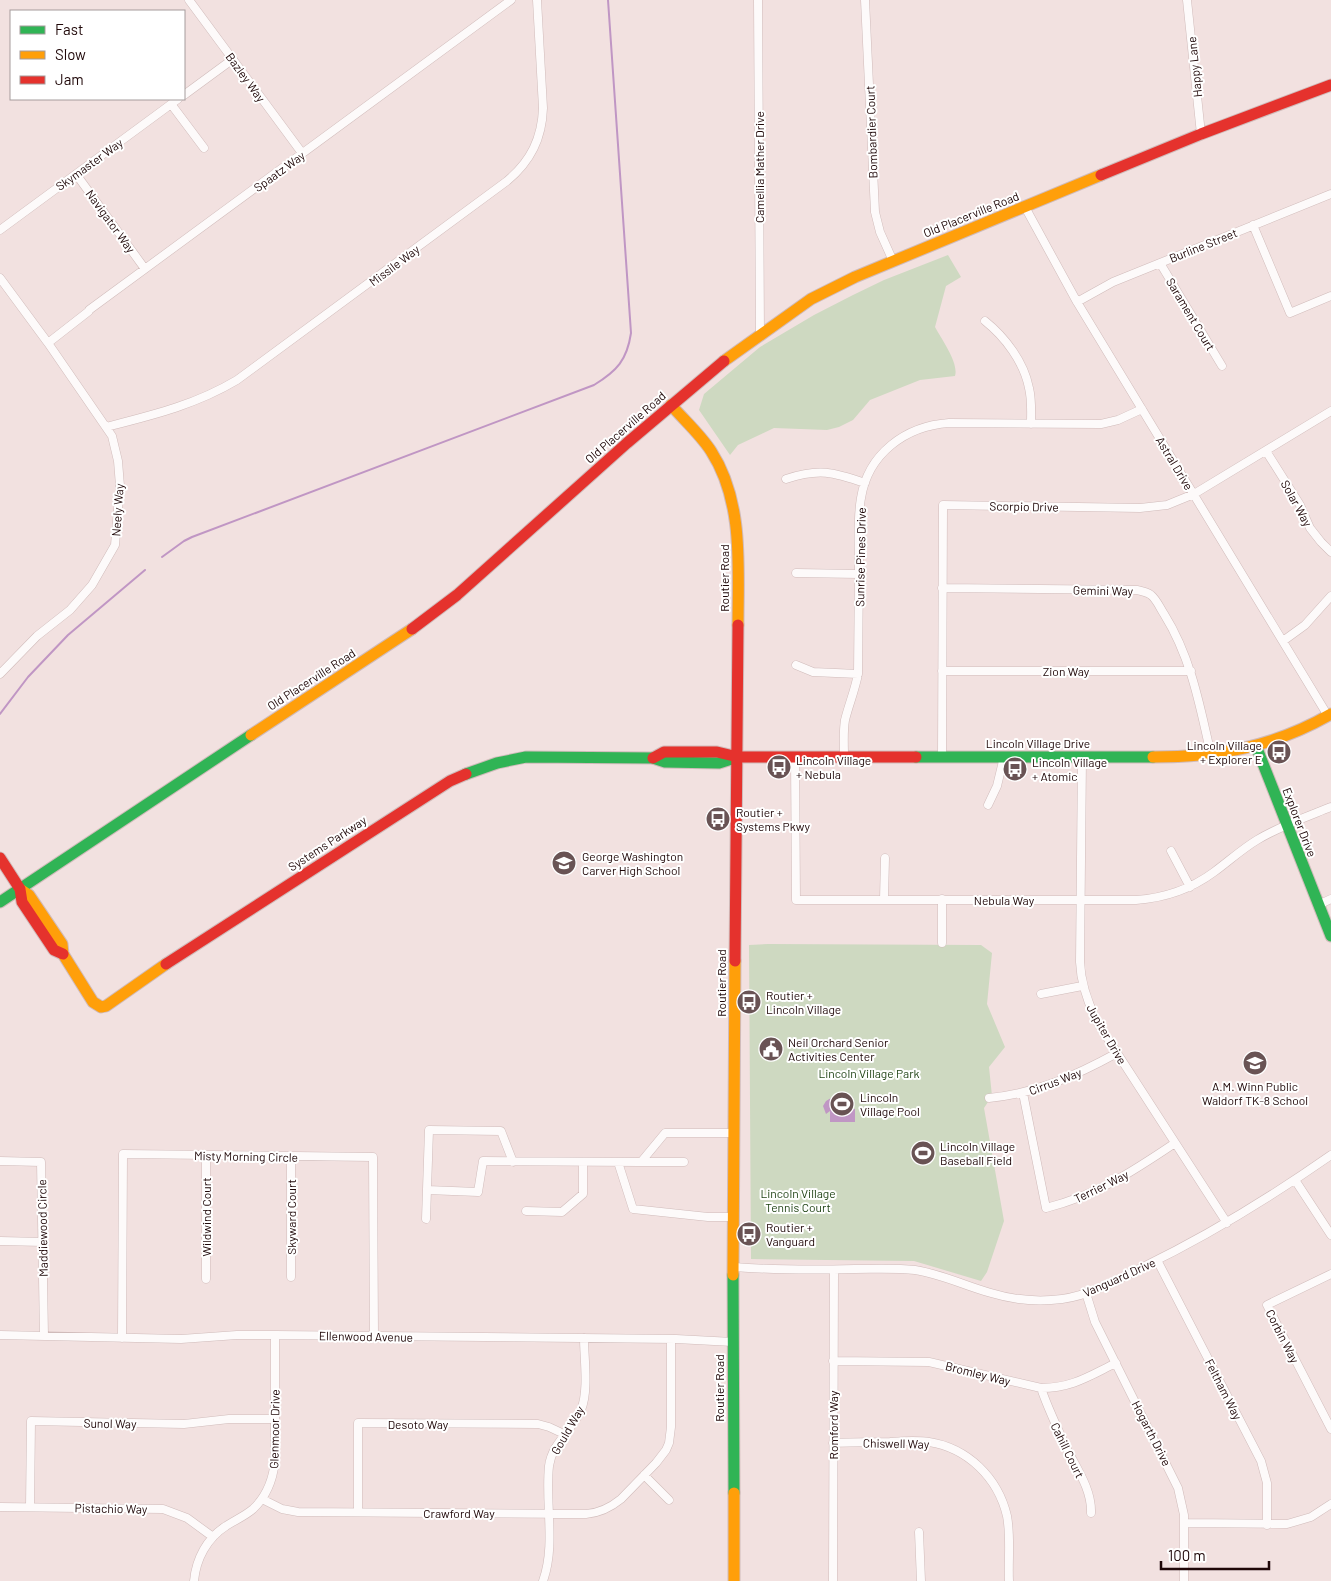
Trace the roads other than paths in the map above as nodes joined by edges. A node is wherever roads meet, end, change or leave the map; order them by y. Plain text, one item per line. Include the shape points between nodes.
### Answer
1 (190, 0) edge
2 (511, 0) edge
3 (536, 0) edge
4 (758, 0) edge
5 (865, 0) edge
6 (1187, 0) edge
7 (233, 59) junction
8 (1331, 86) edge
9 (185, 94) edge
10 (177, 100) edge
11 (171, 104) junction
12 (1201, 134) junction
13 (204, 148) dead end
14 (302, 154) junction
15 (76, 174) junction
16 (1331, 194) edge
17 (1025, 208) junction
18 (1253, 225) junction
19 (0, 230) edge
20 (893, 260) junction
21 (1160, 263) junction
22 (145, 268) junction
23 (0, 278) edge
24 (1331, 296) edge
25 (1077, 302) junction
26 (985, 321) dead end
27 (760, 334) junction
28 (48, 343) junction
29 (1222, 366) dead end
30 (671, 405) junction
31 (1142, 409) junction
32 (1331, 411) edge
33 (1031, 424) junction
34 (106, 427) junction
35 (1266, 451) junction
36 (786, 479) dead end
37 (865, 483) junction
38 (1194, 494) junction
39 (1331, 552) edge
40 (796, 573) dead end
41 (859, 574) junction
42 (942, 588) junction
43 (1331, 596) edge
44 (1283, 641) junction
45 (796, 665) dead end
46 (942, 671) junction
47 (1191, 671) junction
48 (0, 674) edge
49 (858, 674) junction
50 (1330, 715) edge
51 (1256, 746) junction
52 (1211, 755) junction
53 (844, 756) junction
54 (942, 756) junction
55 (738, 757) junction
56 (795, 757) junction
57 (1004, 757) junction
58 (1082, 757) junction
59 (988, 805) dead end
60 (1331, 807) edge
61 (1287, 825) junction
62 (1171, 850) dead end
63 (0, 858) edge
64 (885, 858) dead end
65 (1190, 887) junction
66 (20, 888) junction
67 (884, 899) junction
68 (942, 899) junction
69 (1331, 899) edge
70 (1080, 900) junction
71 (0, 902) edge
72 (1318, 905) junction
73 (1331, 936) edge
74 (942, 943) dead end
75 (1082, 986) junction
76 (1041, 994) dead end
77 (1117, 1053) junction
78 (1023, 1093) junction
79 (989, 1098) dead end
80 (734, 1133) junction
81 (1175, 1143) junction
82 (206, 1155) junction
83 (1331, 1155) edge
84 (291, 1156) junction
85 (0, 1161) edge
86 (513, 1162) junction
87 (583, 1162) junction
88 (618, 1162) junction
89 (642, 1162) junction
90 (684, 1162) dead end
91 (1295, 1180) junction
92 (427, 1190) junction
93 (526, 1211) dead end
94 (734, 1217) junction
95 (426, 1219) dead end
96 (1227, 1223) junction
97 (1331, 1235) edge
98 (0, 1241) edge
99 (43, 1242) junction
100 (1158, 1260) junction
101 (734, 1267) junction
102 (834, 1270) junction
103 (1331, 1274) edge
104 (291, 1277) dead end
105 (206, 1279) dead end
106 (1086, 1293) junction
107 (0, 1335) edge
108 (275, 1335) junction
109 (44, 1336) junction
110 (374, 1336) junction
111 (122, 1338) junction
112 (584, 1338) junction
113 (671, 1338) junction
114 (733, 1342) junction
115 (834, 1361) junction
116 (1116, 1363) junction
117 (1041, 1388) junction
118 (275, 1418) junction
119 (1331, 1429) edge
120 (564, 1434) junction
121 (833, 1443) junction
122 (644, 1475) junction
123 (262, 1499) junction
124 (670, 1500) dead end
125 (1331, 1504) edge
126 (0, 1507) edge
127 (30, 1507) junction
128 (358, 1512) junction
129 (548, 1514) junction
130 (1091, 1514) dead end
131 (1184, 1523) junction
132 (1267, 1524) junction
133 (919, 1532) dead end
134 (213, 1537) junction
135 (194, 1581) edge
136 (543, 1581) edge
137 (734, 1581) edge
138 (833, 1581) edge
139 (921, 1581) edge
140 (1009, 1581) edge
141 (1184, 1581) edge

1 - 7 street, Bazley Way
2 - 14 street, Spaatz Way
3 - 34 street, Missile Way via 543,121 536,145 523,166 237,380 183,406
4 - 27 street, Camellia Mather Drive
5 - 20 street, Bombardier Court via 875,212
6 - 12 street, Happy Lane
7 - 9 street
7 - 14 street, Bazley Way
8 - 12 street, Old Placerville Road
10 - 11 street, Skymaster Way
11 - 13 street
11 - 15 street, Skymaster Way
12 - 17 street, Old Placerville Road
14 - 22 street, Spaatz Way
15 - 19 street, Skymaster Way
15 - 22 street, Navigator Way
16 - 18 street, Burline Street
17 - 20 street, Old Placerville Road
17 - 25 street, Astral Drive
18 - 21 street, Burline Street
18 - 24 street via 1290,313
20 - 27 street, Old Placerville Road via 811,299
21 - 25 street, Burline Street via 1105,286
21 - 29 street, Sarament Court
22 - 28 street, Spaatz Way
23 - 28 street, Neely Way
25 - 31 street, Astral Drive
26 - 33 street via 1006,341 1025,374
27 - 30 street, Old Placerville Road
28 - 34 street, Neely Way
30 - 55 street, Routier Road via 715,457 733,508 738,552
30 - 66 street, Old Placerville Road via 427,619
31 - 33 street, Sunrise Pines Drive via 1101,424
31 - 38 street, Astral Drive
32 - 35 street, Scorpio Drive
33 - 37 street, Sunrise Pines Drive via 949,423 918,429 885,450
34 - 48 street, Neely Way via 112,436 118,461 120,486 115,545 92,585 70,610 37,636
35 - 38 street, Scorpio Drive
35 - 39 street, Solar Way via 1300,505 1310,528
36 - 37 street via 822,472
37 - 41 street, Sunrise Pines Drive via 860,504
38 - 42 street, Scorpio Drive via 1149,508 943,505
38 - 44 street, Astral Drive
40 - 41 street
41 - 49 street, Sunrise Pines Drive
42 - 46 street, Scorpio Drive
42 - 47 street, Gemini Way via 1145,591 1157,601 1170,623
43 - 44 street via 1305,625
44 - 50 street, Astral Drive
45 - 49 street via 813,672
46 - 47 street, Zion Way
46 - 54 street, Scorpio Drive
47 - 52 street, Gemini Way
49 - 53 street, Sunrise Pines Drive via 845,721
50 - 51 street, Lincoln Village Drive via 1296,732
51 - 52 street, Lincoln Village Drive
51 - 61 street, Explorer Drive
52 - 58 street, Lincoln Village Drive
53 - 54 street, Lincoln Village Drive
53 - 56 street, Lincoln Village Drive
54 - 57 street, Lincoln Village Drive
55 - 56 street, Lincoln Village Drive
55 - 66 street, Systems Parkway via 719,763 665,762 653,758 526,757 476,769 450,781 284,886 101,1007 93,1002 63,954 62,944 29,894
55 - 80 street, Routier Road
56 - 67 street, Nebula Way via 796,900
57 - 58 street, Lincoln Village Drive
57 - 59 street via 997,786
58 - 70 street, Jupiter Drive
60 - 61 street, Nebula Way
61 - 65 street, Nebula Way via 1258,839
61 - 72 street, Explorer Drive
62 - 65 street
63 - 66 street, Systems Parkway
64 - 67 street
65 - 70 street, Nebula Way via 1145,899
66 - 71 street, Old Placerville Road
67 - 68 street, Nebula Way
68 - 70 street, Nebula Way
68 - 74 street
69 - 72 street
70 - 75 street, Jupiter Drive
72 - 73 street, Explorer Drive
75 - 76 street
75 - 77 street, Jupiter Drive via 1090,1009
77 - 78 street, Cirrus Way via 1055,1083
77 - 81 street, Jupiter Drive
78 - 79 street, Cirrus Way
78 - 81 street, Terrier Way via 1046,1208 1078,1199 1106,1186
80 - 89 street via 665,1133
80 - 94 street, Routier Road
81 - 96 street, Jupiter Drive
82 - 84 street, Misty Morning Circle
82 - 105 street, Wildwind Court
82 - 111 street, Misty Morning Circle via 123,1154
83 - 91 street, Vanguard Drive
84 - 104 street, Skyward Court
84 - 110 street, Misty Morning Circle via 373,1158
85 - 99 street, Maddiewood Circle via 41,1162
86 - 87 street
86 - 92 street via 483,1161 478,1192
86 - 92 street via 501,1131 429,1130
87 - 88 street
87 - 93 street via 583,1194 562,1212
88 - 89 street
88 - 94 street via 633,1209
89 - 90 street
91 - 96 street, Vanguard Drive
91 - 97 street
92 - 95 street
94 - 101 street, Routier Road
96 - 100 street, Vanguard Drive
98 - 99 street
99 - 109 street, Maddiewood Circle
100 - 106 street, Vanguard Drive
100 - 132 street, Feltham Way via 1261,1461 1267,1483
101 - 102 street, Vanguard Drive
101 - 114 street, Routier Road
102 - 106 street, Vanguard Drive via 928,1272 992,1294 1025,1300 1052,1300
102 - 115 street, Romford Way
103 - 119 street, Corbin Way via 1267,1305
106 - 116 street, Hogarth Drive via 1095,1322
107 - 109 street, Ellenwood Avenue
108 - 110 street, Ellenwood Avenue
108 - 111 street, Ellenwood Avenue
108 - 118 street, Glenmoor Drive
109 - 111 street, Ellenwood Avenue
110 - 112 street, Ellenwood Avenue
112 - 113 street, Ellenwood Avenue
112 - 120 street, Gould Way via 584,1401
113 - 114 street, Ellenwood Avenue
113 - 122 street, Crawford Way via 669,1443 662,1457
114 - 137 street, Routier Road
115 - 117 street, Bromley Way via 929,1362
115 - 121 street, Romford Way
116 - 117 street, Bromley Way via 1072,1384
116 - 131 street, Hogarth Drive via 1175,1479
117 - 130 street, Cahill Court via 1088,1491
118 - 123 street, Glenmoor Drive via 274,1469
118 - 127 street, Sunol Way via 184,1424 31,1421
120 - 128 street, Desoto Way via 538,1424 358,1424
120 - 129 street, Gould Way via 553,1452 549,1468
121 - 138 street, Romford Way
121 - 140 street, Chiswell Way via 931,1442 974,1462 991,1480 1002,1502 1008,1525
122 - 124 street
122 - 129 street, Crawford Way via 615,1504 601,1511
123 - 128 street, Crawford Way via 290,1511
123 - 134 street, Glenmoor Drive
125 - 132 street via 1304,1521
126 - 127 street, Pistachio Way
127 - 134 street, Pistachio Way via 163,1509 188,1518
128 - 129 street, Crawford Way
129 - 136 street, Gould Way via 548,1565
131 - 132 street
131 - 141 street, Hogarth Drive
133 - 139 street
134 - 135 street, Glenmoor Drive via 200,1555

